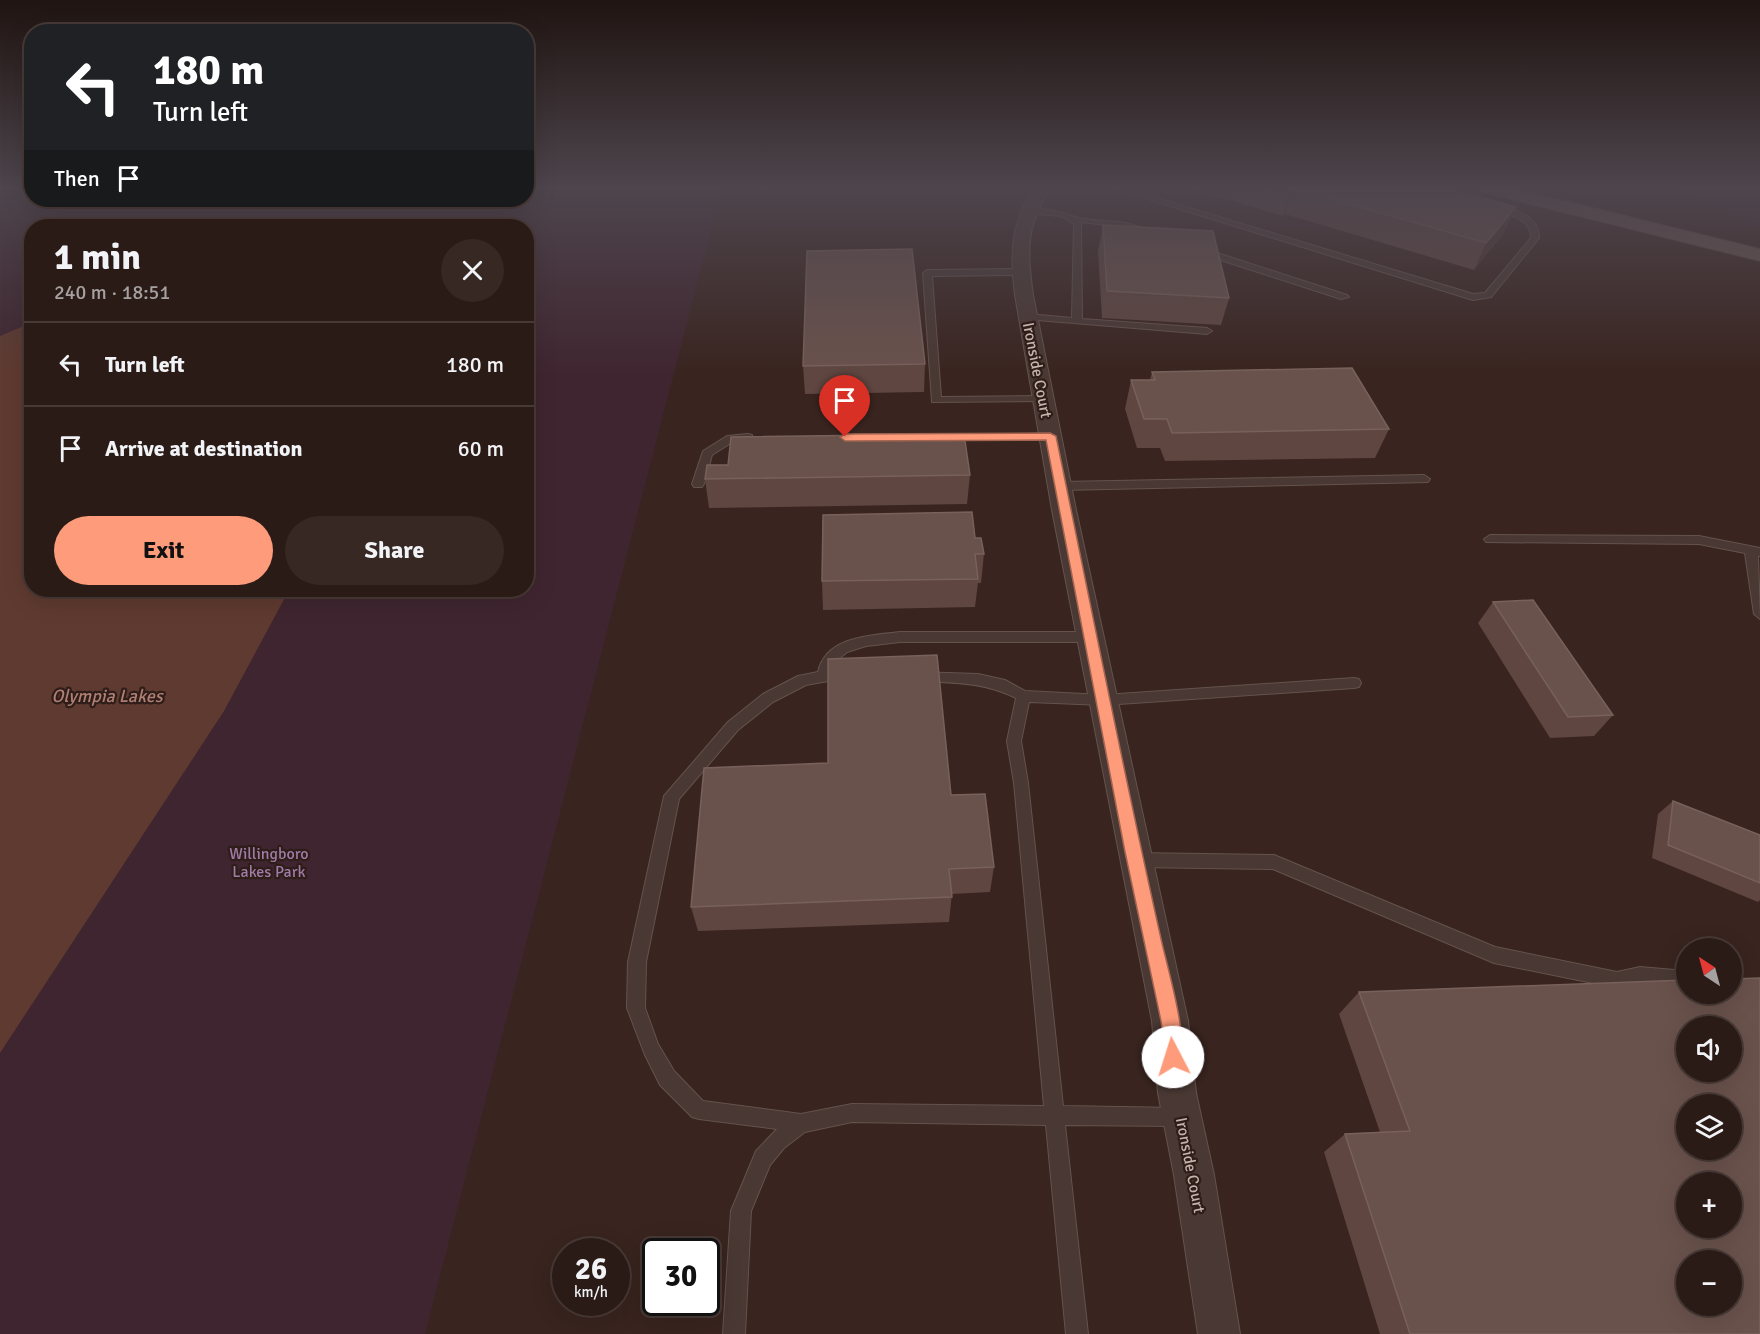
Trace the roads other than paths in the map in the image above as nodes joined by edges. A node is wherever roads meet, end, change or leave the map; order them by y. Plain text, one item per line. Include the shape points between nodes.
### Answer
1 (1020, 250) edge
2 (1078, 250) edge
3 (1202, 250) edge
4 (1320, 250) edge
5 (1525, 250) edge
6 (1738, 250) edge
7 (1760, 255) edge
8 (1021, 272) junction
9 (1344, 297) dead end
10 (1028, 317) junction
11 (1077, 321) junction
12 (1207, 331) dead end
13 (1043, 399) junction
14 (1050, 436) junction
15 (932, 437) edge
16 (755, 438) edge
17 (1424, 479) dead end
18 (698, 484) dead end
19 (1060, 486) junction
20 (1490, 539) dead end
21 (1756, 551) edge
22 (1760, 614) edge
23 (1091, 637) junction
24 (861, 673) edge
25 (908, 675) edge
26 (824, 676) junction
27 (1354, 683) dead end
28 (1023, 696) junction
29 (1104, 700) junction
30 (1135, 860) junction
31 (1676, 978) edge
32 (1054, 1115) junction
33 (1182, 1117) junction
34 (801, 1123) junction
35 (734, 1334) edge
36 (1077, 1334) edge
37 (1219, 1334) edge

1 - 8 street, Ironside Court
2 - 11 lane
3 - 9 lane
4 - 5 lane via 1473,297 1488,295
6 - 7 main road
8 - 10 street, Ironside Court
8 - 13 lane via 927,273 936,400
10 - 11 lane
10 - 13 street, Ironside Court
11 - 12 lane
13 - 14 street, Ironside Court
14 - 15 lane
14 - 19 street, Ironside Court
16 - 18 lane via 731,438 707,453
17 - 19 lane
19 - 23 street, Ironside Court
20 - 21 lane via 1699,540
21 - 22 lane
23 - 26 lane via 866,640 842,648 827,662
23 - 29 street, Ironside Court
24 - 26 lane
25 - 28 lane via 978,679 1000,684
26 - 34 lane via 803,680 768,698 734,726 672,796 637,962 636,1008 651,1049 667,1078 699,1110
27 - 29 lane
28 - 29 lane
28 - 32 lane via 1014,741
29 - 30 street, Ironside Court
30 - 31 lane via 1274,862 1494,954 1617,980 1640,975
30 - 33 street, Ironside Court via 1170,1021
32 - 33 lane
32 - 34 lane via 852,1113
32 - 36 lane
33 - 37 street, Ironside Court
34 - 35 lane via 777,1141 763,1158 741,1211

